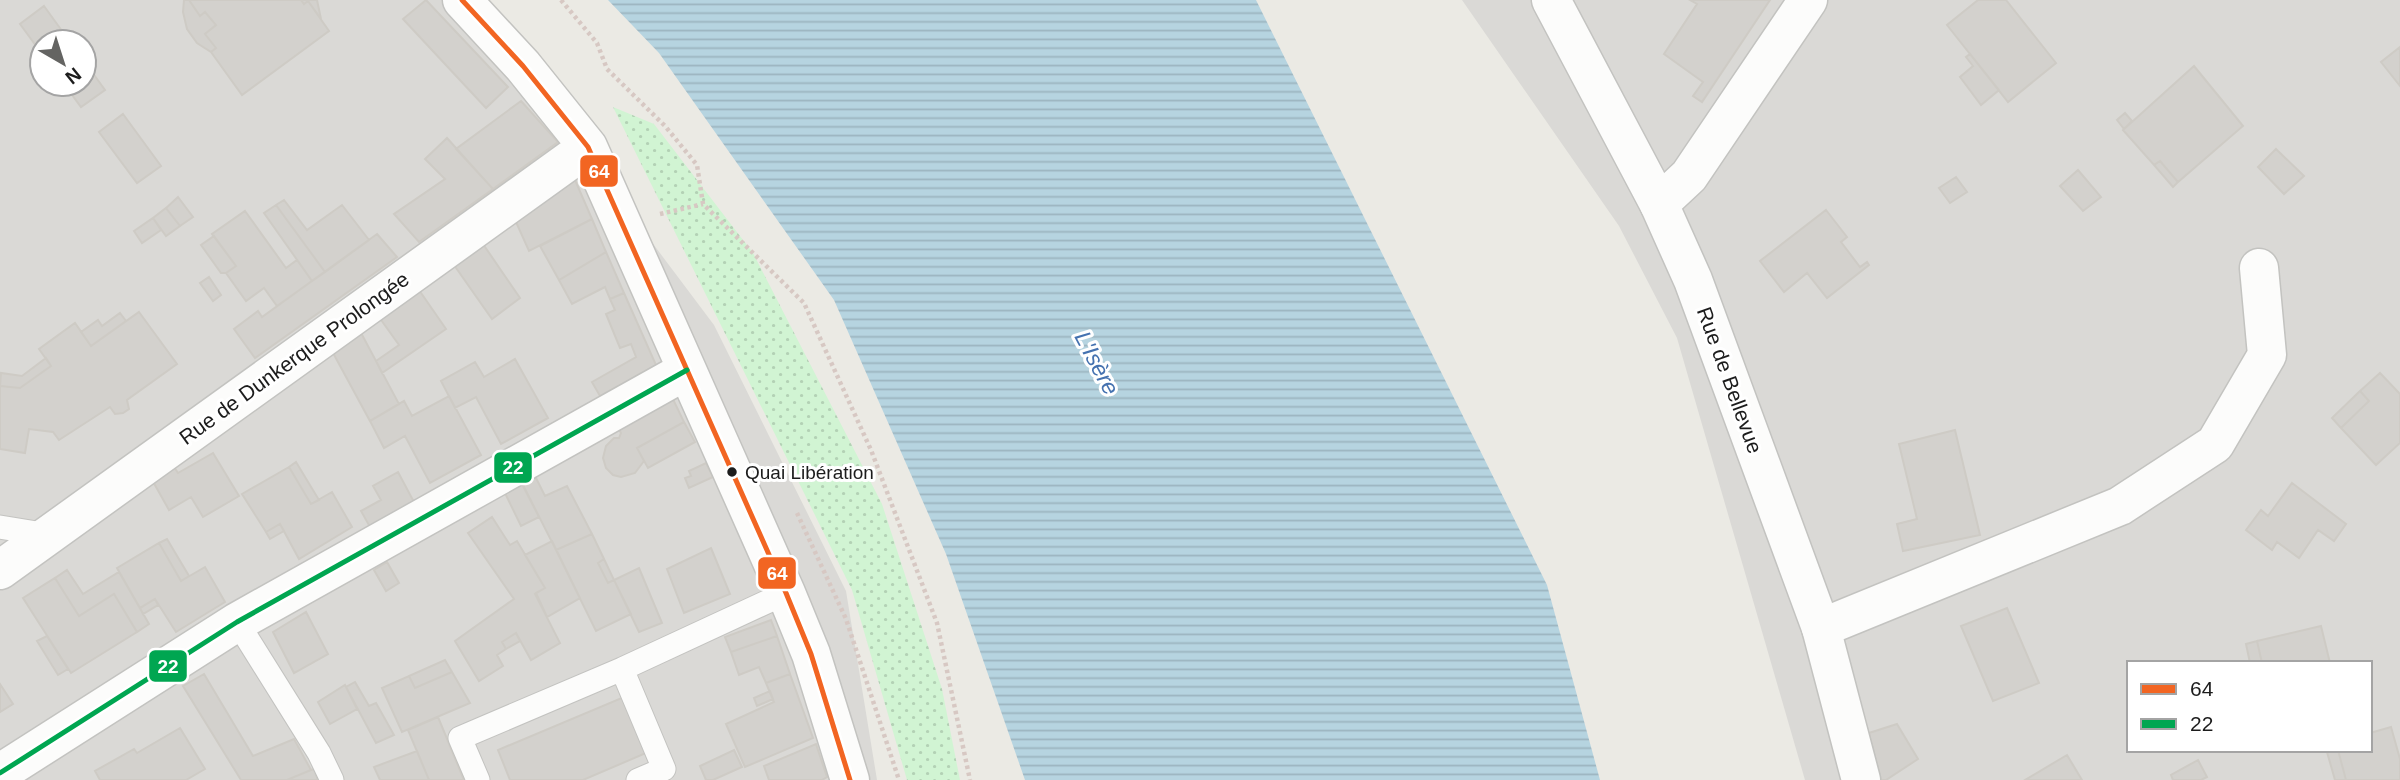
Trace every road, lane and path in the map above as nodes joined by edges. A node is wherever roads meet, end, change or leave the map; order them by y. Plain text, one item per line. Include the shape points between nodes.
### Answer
1 (462, 0) edge
2 (561, 0) edge
3 (1551, 0) edge
4 (1808, 0) edge
5 (588, 147) junction
6 (703, 204) junction
7 (1659, 204) junction
8 (657, 214) dead end
9 (2259, 268) dead end
10 (687, 370) junction
11 (0, 527) edge
12 (49, 535) junction
13 (0, 570) edge
14 (786, 593) junction
15 (237, 622) junction
16 (1821, 628) junction
17 (622, 669) junction
18 (0, 773) edge
19 (332, 780) edge
20 (478, 780) edge
21 (638, 780) edge
22 (850, 780) edge
23 (970, 780) edge
24 (1861, 780) edge

1 - 5 street
2 - 6 path via 597,43 607,69 697,165
3 - 7 street, Rue de Bellevue
4 - 7 street via 1689,176
5 - 10 street
5 - 12 street, Rue de Dunkerque Prolongée
6 - 8 path
6 - 23 path via 804,303 871,450 937,623
7 - 16 street, Rue de Bellevue via 1693,280
9 - 16 street via 2267,355 2215,444 2120,506
10 - 14 street
10 - 15 street
11 - 12 lane
12 - 13 street, Rue de Dunkerque Prolongée
14 - 17 lane
14 - 22 street via 811,654
15 - 18 street
15 - 19 lane
16 - 24 street, Rue de Bellevue
17 - 20 lane via 460,737
17 - 21 lane via 664,769

